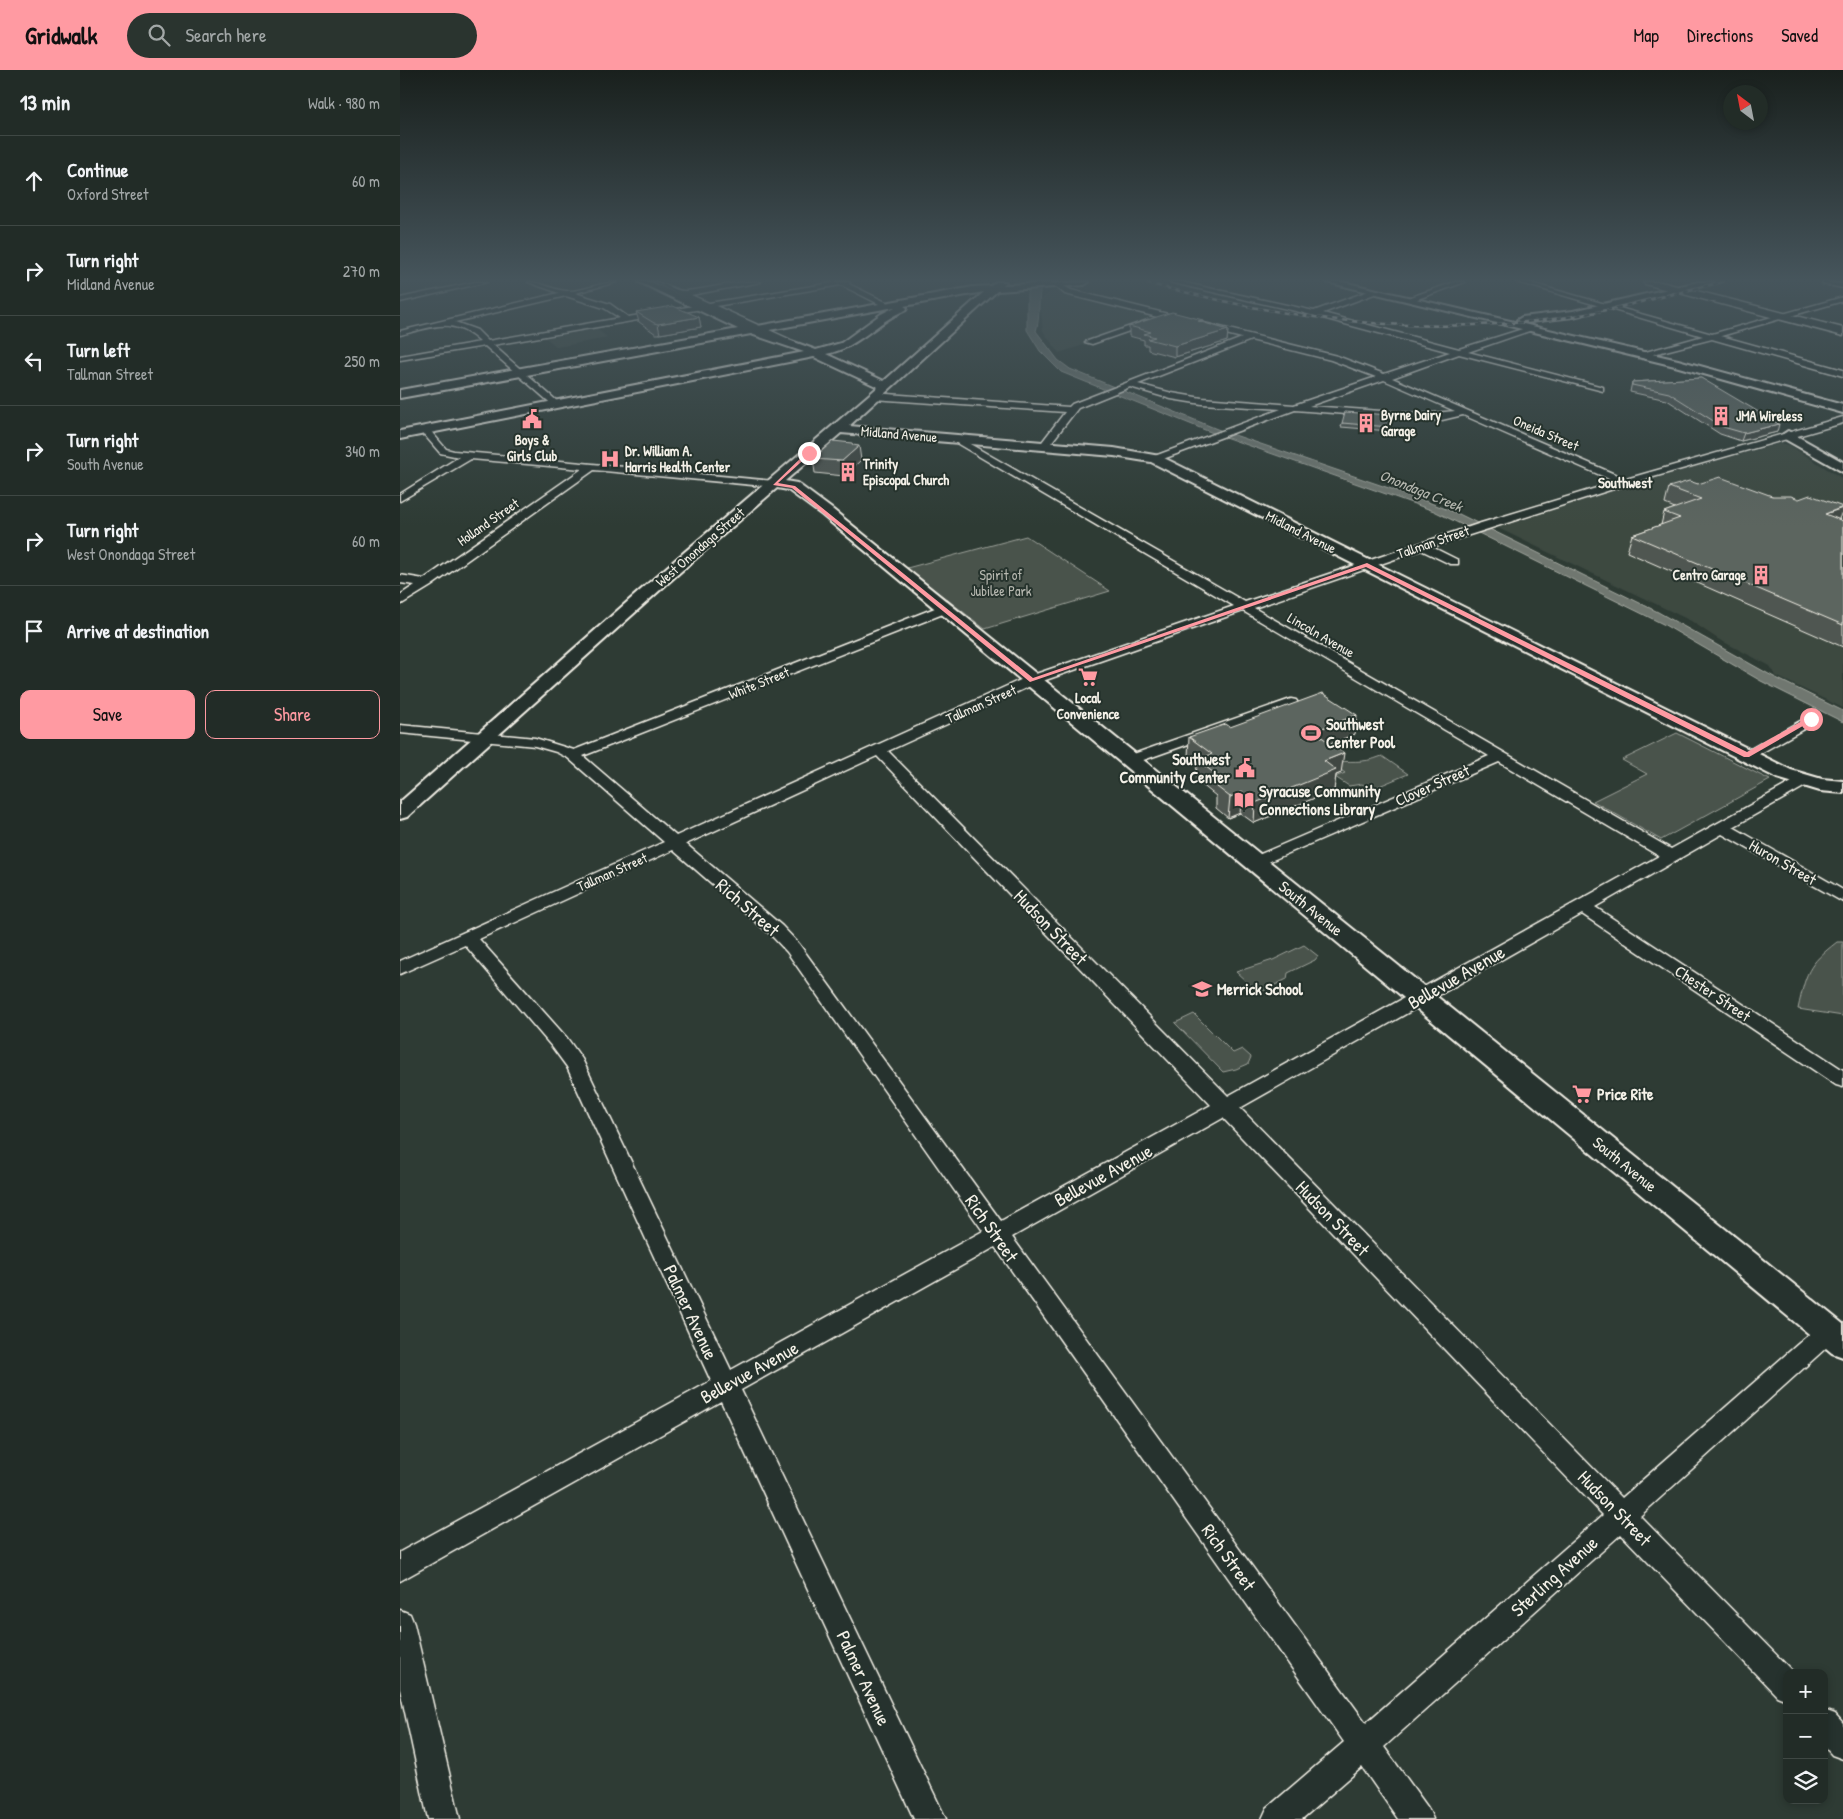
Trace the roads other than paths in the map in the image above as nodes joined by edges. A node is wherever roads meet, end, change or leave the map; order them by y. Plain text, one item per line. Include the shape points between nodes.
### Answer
1 (508, 364) edge
2 (564, 364) edge
3 (764, 364) edge
4 (835, 364) edge
5 (910, 364) edge
6 (1182, 364) edge
7 (1348, 364) edge
8 (1425, 364) edge
9 (1503, 364) edge
10 (1677, 364) edge
11 (1810, 364) edge
12 (518, 372) junction
13 (1843, 373) edge
14 (1385, 378) junction
15 (885, 386) junction
16 (1124, 386) junction
17 (1600, 389) dead end
18 (400, 394) edge
19 (874, 396) junction
20 (556, 404) junction
21 (1298, 408) junction
22 (1843, 409) edge
23 (1071, 410) junction
24 (1465, 412) junction
25 (1843, 420) edge
26 (838, 428) junction
27 (425, 430) junction
28 (400, 435) edge
29 (1788, 435) junction
30 (956, 439) junction
31 (1044, 446) junction
32 (468, 456) junction
33 (1155, 459) junction
34 (592, 467) junction
35 (1843, 468) edge
36 (425, 482) junction
37 (1625, 482) junction
38 (774, 484) junction
39 (400, 486) edge
40 (400, 498) edge
41 (1421, 546) junction
42 (1454, 562) dead end
43 (1367, 565) junction
44 (400, 579) edge
45 (427, 583) junction
46 (400, 601) edge
47 (1242, 607) junction
48 (944, 609) junction
49 (1032, 680) junction
50 (1291, 703) edge
51 (1811, 719) dead end
52 (400, 730) edge
53 (485, 737) junction
54 (879, 750) junction
55 (573, 755) junction
56 (1747, 755) junction
57 (1500, 756) junction
58 (1130, 760) junction
59 (1804, 781) junction
60 (1843, 787) edge
61 (400, 813) edge
62 (1723, 828) junction
63 (674, 844) junction
64 (1671, 856) junction
65 (1255, 862) junction
66 (1843, 897) edge
67 (1582, 906) junction
68 (467, 938) junction
69 (400, 968) edge
70 (1421, 998) junction
71 (1843, 1080) edge
72 (1225, 1107) junction
73 (996, 1234) junction
74 (1836, 1337) edge
75 (725, 1385) junction
76 (1622, 1516) junction
77 (400, 1567) edge
78 (400, 1624) edge
79 (1783, 1682) edge
80 (1828, 1729) edge
81 (1843, 1744) edge
82 (1364, 1745) junction
83 (444, 1819) edge
84 (930, 1819) edge
85 (1278, 1819) edge
86 (1417, 1819) edge

1 - 12 street
2 - 12 main road
3 - 20 main road
4 - 15 main road
5 - 15 main road, West Onondaga Street
6 - 16 street
7 - 14 street, Oneida Street
8 - 14 street
9 - 17 street
10 - 22 main road
11 - 13 street
12 - 18 main road
12 - 20 street
14 - 21 street
14 - 24 street, Oneida Street
15 - 19 main road, West Onondaga Street
16 - 21 street via 1186,399
16 - 23 street
19 - 23 street
19 - 26 main road, West Onondaga Street
20 - 27 main road
21 - 24 street via 1435,417
21 - 33 street
23 - 31 street
24 - 37 street, Oneida Street
25 - 29 street, Tallman Street
26 - 30 main road, Midland Avenue
26 - 38 main road, West Onondaga Street
27 - 28 main road
27 - 32 street via 443,451
29 - 35 main road
29 - 37 street, Tallman Street
30 - 31 main road, Midland Avenue
30 - 47 street, Lincoln Avenue
31 - 33 main road, Midland Avenue
32 - 34 street
32 - 36 street
33 - 43 main road, Midland Avenue
34 - 38 street
34 - 45 street, Holland Street
36 - 39 street
36 - 40 street
37 - 41 street, Tallman Street
38 - 48 main road, South Avenue via 794,487
38 - 53 main road, West Onondaga Street
41 - 42 street
41 - 43 street, Tallman Street
43 - 47 street, Tallman Street
43 - 56 main road, Midland Avenue
44 - 45 street
45 - 46 street, Holland Street
47 - 49 street, Tallman Street
47 - 57 street, Lincoln Avenue
48 - 49 main road, South Avenue
48 - 55 street, White Street
49 - 54 street, Tallman Street
49 - 58 main road, South Avenue
50 - 58 street
51 - 56 street
52 - 53 street, Rich Street
53 - 55 street, Rich Street via 554,746
53 - 61 main road, West Onondaga Street
54 - 63 street, Tallman Street
54 - 72 street, Hudson Street
55 - 63 street, Rich Street
56 - 59 main road, Midland Avenue
57 - 64 street, Lincoln Avenue
57 - 65 street, Clover Street
58 - 65 main road, South Avenue
59 - 60 main road, Midland Avenue
59 - 62 street, Bellevue Avenue
62 - 64 street, Bellevue Avenue
62 - 66 street, Huron Street
63 - 68 street, Tallman Street
63 - 73 street, Rich Street via 793,948
64 - 67 street, Bellevue Avenue
65 - 70 main road, South Avenue
67 - 70 street, Bellevue Avenue
67 - 71 street, Chester Street
68 - 69 street, Tallman Street
68 - 75 street, Palmer Avenue via 560,1043 574,1064
70 - 72 street, Bellevue Avenue
70 - 74 main road, South Avenue
72 - 73 street, Bellevue Avenue
72 - 76 street, Hudson Street
73 - 75 street, Bellevue Avenue
73 - 82 street, Rich Street
74 - 76 street, Sterling Avenue
75 - 77 street, Bellevue Avenue
75 - 84 street, Palmer Avenue
76 - 79 street, Hudson Street
76 - 82 street, Sterling Avenue
78 - 83 street
80 - 81 street
82 - 85 street, Sterling Avenue
82 - 86 street, Rich Street

